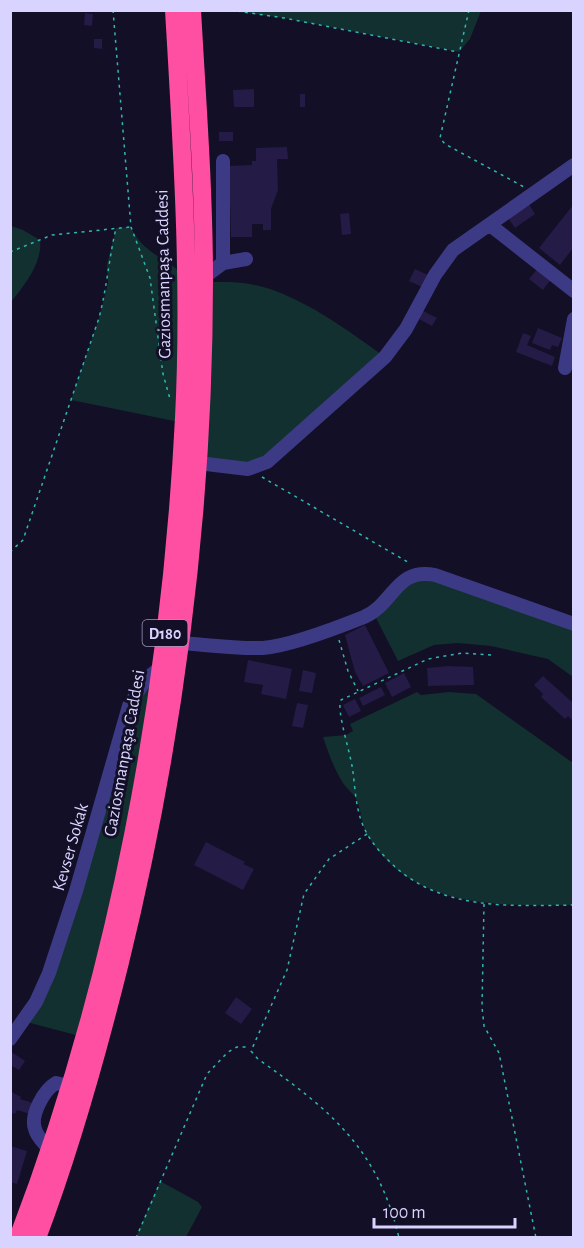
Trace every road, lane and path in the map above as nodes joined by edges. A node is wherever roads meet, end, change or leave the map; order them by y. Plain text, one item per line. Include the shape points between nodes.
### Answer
1 (113, 10) edge
2 (174, 10) edge
3 (192, 10) edge
4 (230, 10) edge
5 (469, 10) edge
6 (459, 52) junction
7 (223, 161) dead end
8 (573, 165) edge
9 (535, 194) junction
10 (490, 225) junction
11 (131, 227) junction
12 (116, 228) junction
13 (10, 252) edge
14 (246, 259) dead end
15 (223, 264) junction
16 (204, 277) junction
17 (573, 291) edge
18 (573, 320) edge
19 (565, 368) dead end
20 (184, 416) junction
21 (198, 463) junction
22 (249, 469) junction
23 (11, 552) edge
24 (427, 574) junction
25 (573, 624) edge
26 (336, 626) junction
27 (181, 643) junction
28 (491, 655) dead end
29 (161, 667) junction
30 (358, 692) junction
31 (367, 834) junction
32 (484, 904) junction
33 (573, 905) edge
34 (10, 1039) edge
35 (251, 1047) junction
36 (18, 1238) edge
37 (36, 1238) edge
38 (136, 1238) edge
39 (399, 1238) edge
40 (536, 1238) edge

1 - 11 path
2 - 20 highway, Gaziosmanpaşa Caddesi / D180 via 186,277
3 - 16 highway, D180
4 - 6 path
5 - 6 path
6 - 9 path via 440,138
7 - 15 street
8 - 9 street
9 - 10 street
10 - 17 street
10 - 22 street via 447,256 406,329 377,365 277,455
11 - 12 path
11 - 20 path via 150,278 168,396
12 - 13 path via 52,235
12 - 23 path via 99,318 23,540
14 - 15 street
15 - 16 street
16 - 21 highway, D180
18 - 19 street
20 - 29 highway, Gaziosmanpaşa Caddesi / D180
21 - 22 street
21 - 27 highway, D180
22 - 24 path
24 - 25 street
24 - 26 street via 411,576 373,612
26 - 27 street via 262,648
26 - 30 path
27 - 37 highway, D180 via 162,764 125,943 91,1073
28 - 30 path via 462,653 428,659
29 - 34 street, Kevser Sokak via 129,706 49,973 36,1002
29 - 36 highway, Gaziosmanpaşa Caddesi / D180 via 122,881 69,1086
30 - 31 path via 340,700 338,706 360,820
31 - 32 path via 393,865 428,890
31 - 35 path via 329,860 304,894 286,970
32 - 33 path
32 - 40 path via 484,1026 499,1053
35 - 38 path via 228,1052 207,1074
35 - 39 path via 258,1059 338,1121 361,1149 378,1181

